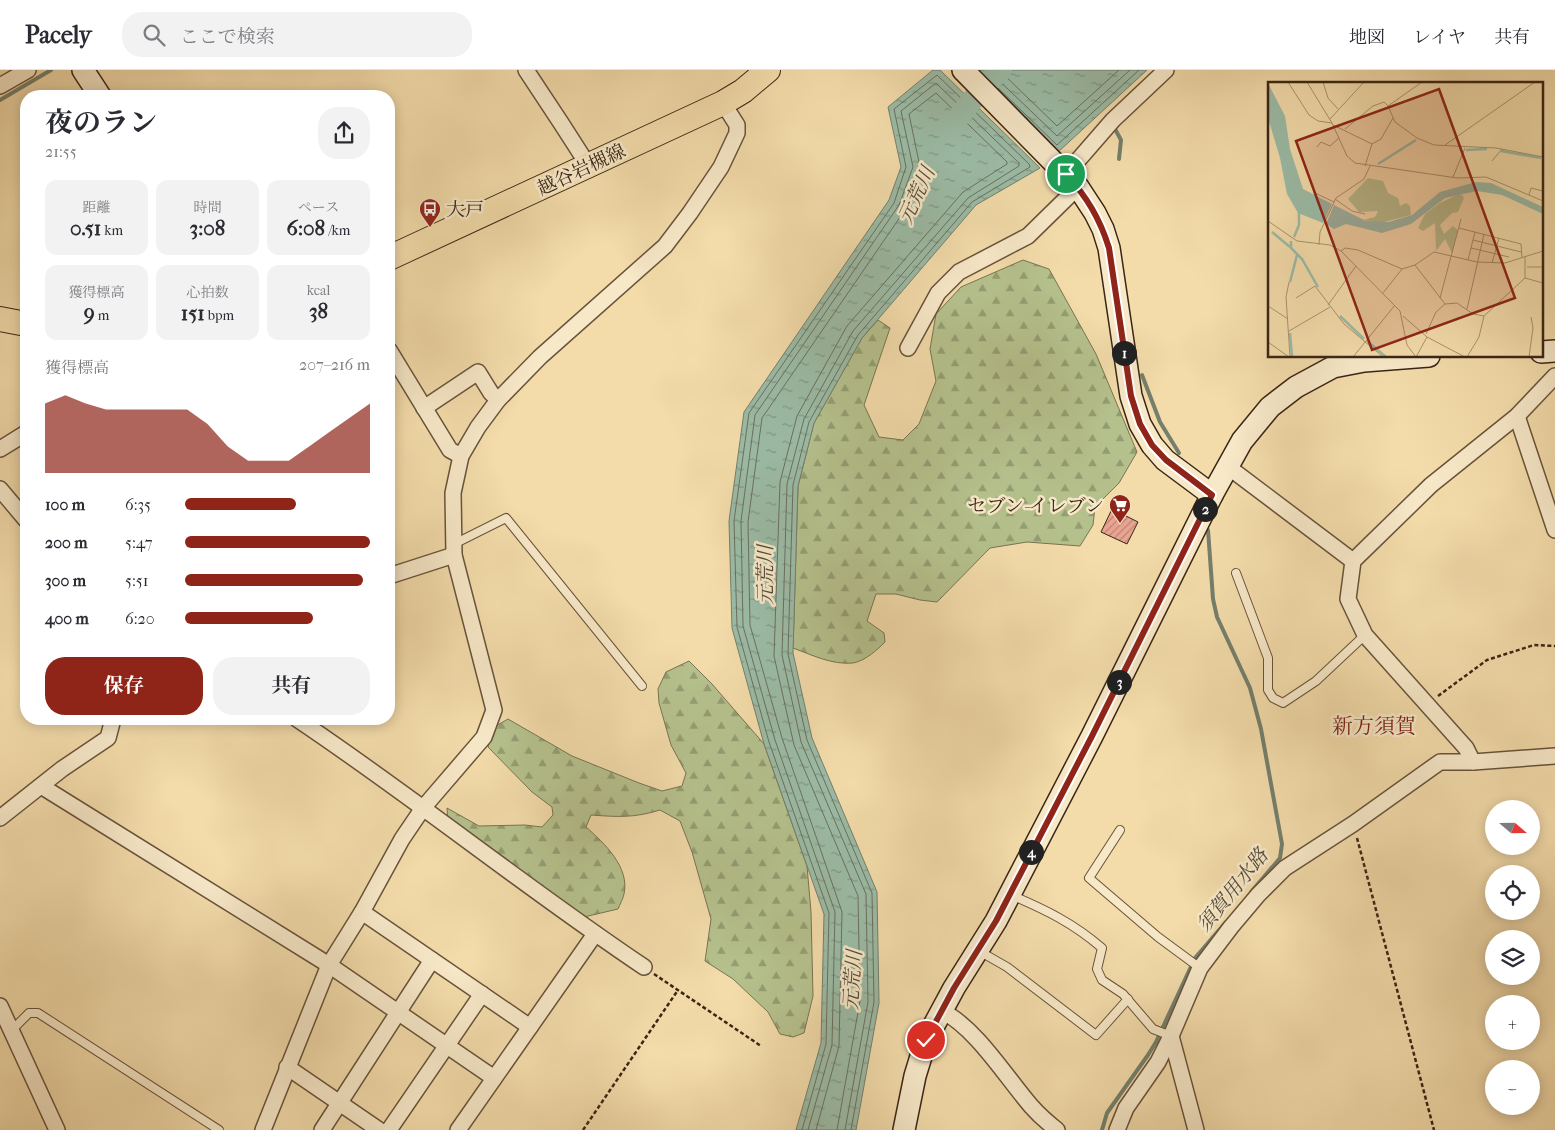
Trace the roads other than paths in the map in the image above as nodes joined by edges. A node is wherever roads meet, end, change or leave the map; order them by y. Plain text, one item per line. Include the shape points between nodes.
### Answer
1 (28, 70) edge
2 (83, 70) edge
3 (526, 70) edge
4 (768, 70) edge
5 (963, 70) edge
6 (1166, 70) edge
7 (0, 86) edge
8 (96, 90) edge
9 (724, 103) junction
10 (588, 165) junction
11 (1068, 176) junction
12 (395, 255) edge
13 (0, 319) edge
14 (20, 323) edge
15 (908, 348) dead end
16 (1555, 351) edge
17 (1542, 352) edge
18 (1404, 358) edge
19 (395, 360) edge
20 (1555, 376) edge
21 (498, 400) junction
22 (424, 408) junction
23 (1516, 416) junction
24 (20, 437) edge
25 (0, 449) edge
26 (461, 456) junction
27 (1227, 466) junction
28 (0, 489) edge
29 (1212, 495) junction
30 (20, 513) edge
31 (1555, 530) edge
32 (454, 550) junction
33 (1353, 561) junction
34 (1236, 573) dead end
35 (395, 574) edge
36 (1365, 635) junction
37 (642, 686) dead end
38 (111, 725) edge
39 (305, 725) edge
40 (1555, 756) edge
41 (1473, 762) junction
42 (41, 786) junction
43 (423, 808) junction
44 (0, 818) edge
45 (1120, 830) dead end
46 (1010, 894) junction
47 (362, 912) junction
48 (595, 934) junction
49 (978, 950) junction
50 (432, 960) junction
51 (329, 964) junction
52 (1195, 964) junction
53 (644, 967) road end
54 (482, 994) junction
55 (1128, 999) junction
56 (0, 1006) edge
57 (942, 1011) junction
58 (398, 1012) junction
59 (530, 1026) junction
60 (11, 1031) junction
61 (1168, 1035) junction
62 (447, 1046) junction
63 (287, 1067) junction
64 (494, 1078) junction
65 (339, 1103) junction
66 (57, 1130) edge
67 (219, 1130) edge
68 (263, 1130) edge
69 (322, 1130) edge
70 (379, 1130) edge
71 (390, 1130) edge
72 (458, 1130) edge
73 (904, 1130) edge
74 (1057, 1130) edge
75 (1117, 1130) edge
76 (1196, 1130) edge

1 - 7 street
2 - 8 main road
3 - 10 street
4 - 9 main road, 越谷岩槻線
5 - 11 main road
6 - 11 street via 1114,120
9 - 10 main road, 越谷岩槻線
9 - 21 street via 737,125 737,133 720,167 665,246 540,357
10 - 12 main road, 越谷岩槻線
11 - 15 street via 1028,236 959,272 938,292
11 - 29 main road via 1095,213 1109,248 1131,396 1140,424 1152,445 1166,460
13 - 14 main road
16 - 17 main road
18 - 27 main road via 1333,367 1296,387 1270,407 1242,441
19 - 22 street
20 - 23 street
21 - 22 street via 478,372
21 - 26 street
22 - 26 street via 450,450
23 - 31 street
23 - 33 street via 1431,485
24 - 25 street
26 - 32 street via 453,493
27 - 29 main road
27 - 33 street
28 - 30 street
29 - 46 main road
32 - 35 street
32 - 37 lane via 506,518
32 - 43 street via 494,710 484,737
33 - 36 street via 1348,599
34 - 36 lane via 1268,658 1268,690 1273,698 1283,703 1316,681
36 - 41 street via 1466,748
38 - 42 street via 108,738
39 - 43 street
40 - 41 street
41 - 52 street via 1440,762 1285,868
42 - 44 street
42 - 51 street
43 - 47 street
43 - 48 street
45 - 52 lane via 1089,878
46 - 49 main road
46 - 55 lane via 1052,913 1092,939 1102,948 1097,969 1102,980
47 - 50 street
47 - 51 street
48 - 53 street
48 - 59 street
49 - 55 lane via 1007,967 1096,1035
49 - 57 main road
50 - 54 street
50 - 58 street
51 - 58 street
51 - 63 street
52 - 61 street
54 - 59 street
54 - 62 street
55 - 61 lane via 1153,1029
56 - 60 street
57 - 73 main road via 923,1049
57 - 74 street via 955,1017 1032,1108
58 - 62 street
58 - 65 street
59 - 64 street
60 - 66 street
60 - 67 lane via 29,1013 38,1013
61 - 75 street via 1158,1062 1126,1108
61 - 76 street
62 - 64 street
62 - 71 street
63 - 65 street
63 - 68 street
64 - 72 street
65 - 69 street
65 - 70 street

